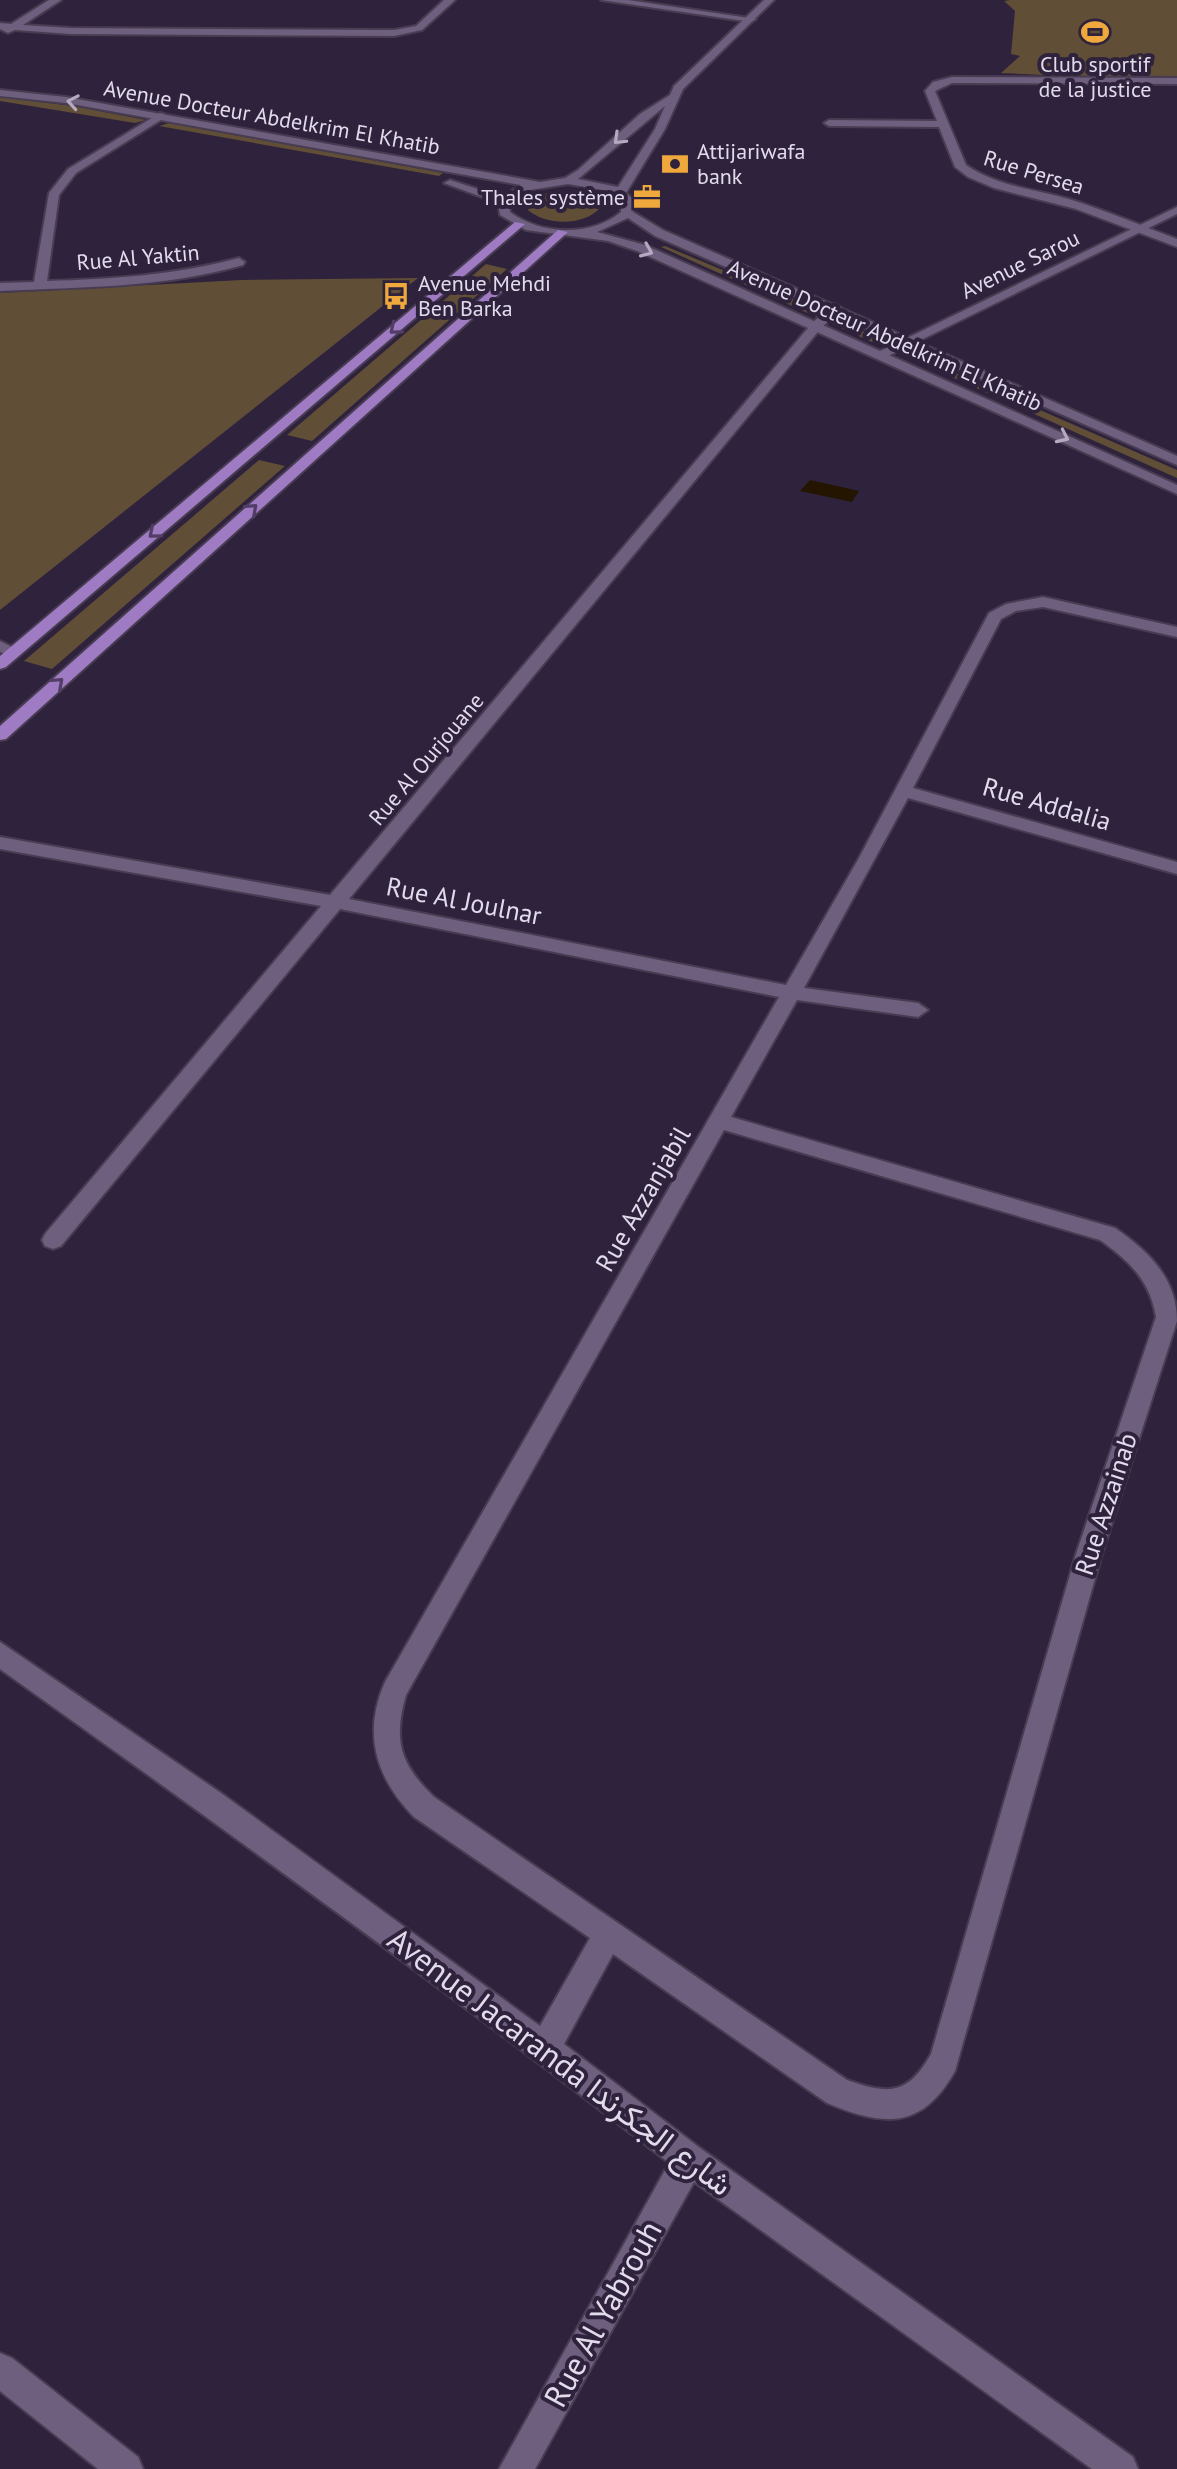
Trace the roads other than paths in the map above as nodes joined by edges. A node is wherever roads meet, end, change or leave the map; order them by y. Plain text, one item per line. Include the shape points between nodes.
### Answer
1 (56, 0) edge
2 (450, 0) edge
3 (606, 0) edge
4 (769, 0) edge
5 (751, 19) junction
6 (6, 27) edge
7 (0, 35) edge
8 (1177, 81) edge
9 (0, 93) edge
10 (671, 98) junction
11 (0, 105) edge
12 (50, 111) dead end
13 (160, 116) junction
14 (829, 123) dead end
15 (944, 124) junction
16 (128, 126) dead end
17 (143, 129) junction
18 (159, 132) dead end
19 (438, 181) dead end
20 (568, 181) junction
21 (536, 184) junction
22 (620, 193) junction
23 (504, 201) junction
24 (1177, 210) edge
25 (627, 213) junction
26 (519, 224) junction
27 (1138, 228) junction
28 (567, 232) junction
29 (1177, 243) edge
30 (239, 262) dead end
31 (40, 285) junction
32 (0, 287) edge
33 (835, 308) junction
34 (817, 325) junction
35 (909, 340) junction
36 (881, 354) junction
37 (1177, 461) edge
38 (1177, 490) edge
39 (1177, 632) edge
40 (7, 649) edge
41 (0, 664) edge
42 (0, 735) edge
43 (903, 791) junction
44 (0, 843) edge
45 (1177, 868) edge
46 (335, 902) junction
47 (792, 993) junction
48 (918, 1010) dead end
49 (719, 1121) junction
50 (53, 1240) dead end
51 (0, 1654) edge
52 (608, 1934) junction
53 (545, 2048) junction
54 (689, 2159) junction
55 (0, 2370) edge
56 (126, 2469) edge
57 (516, 2469) edge
58 (1121, 2469) edge

1 - 6 street
2 - 6 street via 419,28 394,33
3 - 5 street
4 - 5 street
5 - 10 street
6 - 7 street
8 - 15 street, Rue Persea via 944,81 930,91
13 -> 9 street, Avenue Docteur Abdelkrim El Khatib
10 -> 20 street
10 - 22 street via 663,123
11 - 12 street
13 - 17 street, Rue Al Yaktin
13 - 21 street, Avenue Docteur Abdelkrim El Khatib
14 - 15 street
15 - 27 street, Rue Persea via 961,167 971,174
16 - 17 street, Avenue Docteur Abdelkrim El Khatib
17 - 18 street, Avenue Docteur Abdelkrim El Khatib
17 - 31 street, Rue Al Yaktin via 72,171 55,189
19 - 23 street, Avenue Docteur Abdelkrim El Khatib
20 - 21 street
20 - 22 street
21 - 23 street
22 - 25 street via 627,199
23 - 26 street via 504,213
24 - 27 street, Avenue Sarou
25 - 28 street via 607,226
25 - 33 street via 659,233
26 - 28 street, Avenue Docteur Abdelkrim El Khatib
26 -> 40 main road
27 - 29 street, Rue Persea
27 - 35 street, Avenue Sarou
28 -> 34 street, Avenue Docteur Abdelkrim El Khatib via 627,242
42 -> 28 main road
30 - 31 street, Rue Al Yaktin via 175,278
31 - 32 street, Rue Al Yaktin
33 - 34 street, Rue Al Ourjouane
33 - 35 street
34 - 36 street, Avenue Docteur Abdelkrim El Khatib
34 - 46 street, Rue Al Ourjouane
35 - 36 street, Avenue Sarou
35 - 37 street
36 -> 38 street, Avenue Docteur Abdelkrim El Khatib
39 - 43 street, Rue Azzanjabil via 1043,602 995,616
40 - 41 main road
43 - 45 street, Rue Addalia
43 - 47 street, Rue Azzanjabil
44 - 46 street, Rue Al Joulnar
46 - 47 street, Rue Al Joulnar
46 - 50 street, Rue Al Ourjouane
47 - 48 street, Rue Al Joulnar
47 - 49 street, Rue Azzanjabil
49 - 52 street, Rue Azzanjabil via 394,1691 383,1733 386,1752 406,1790 424,1807
49 - 52 street, Rue Azzainab via 1107,1234 1155,1274 1167,1317 1089,1554 944,2060 931,2086 919,2098 895,2104 871,2104 838,2092
51 - 53 street, Avenue Jacaranda شارع الجكرندا
52 - 53 street
53 - 54 street, Avenue Jacaranda شارع الجكرندا
54 - 57 street, Rue Al Yabrouh
54 - 58 street, Avenue Jacaranda شارع الجكرندا
55 - 56 street

